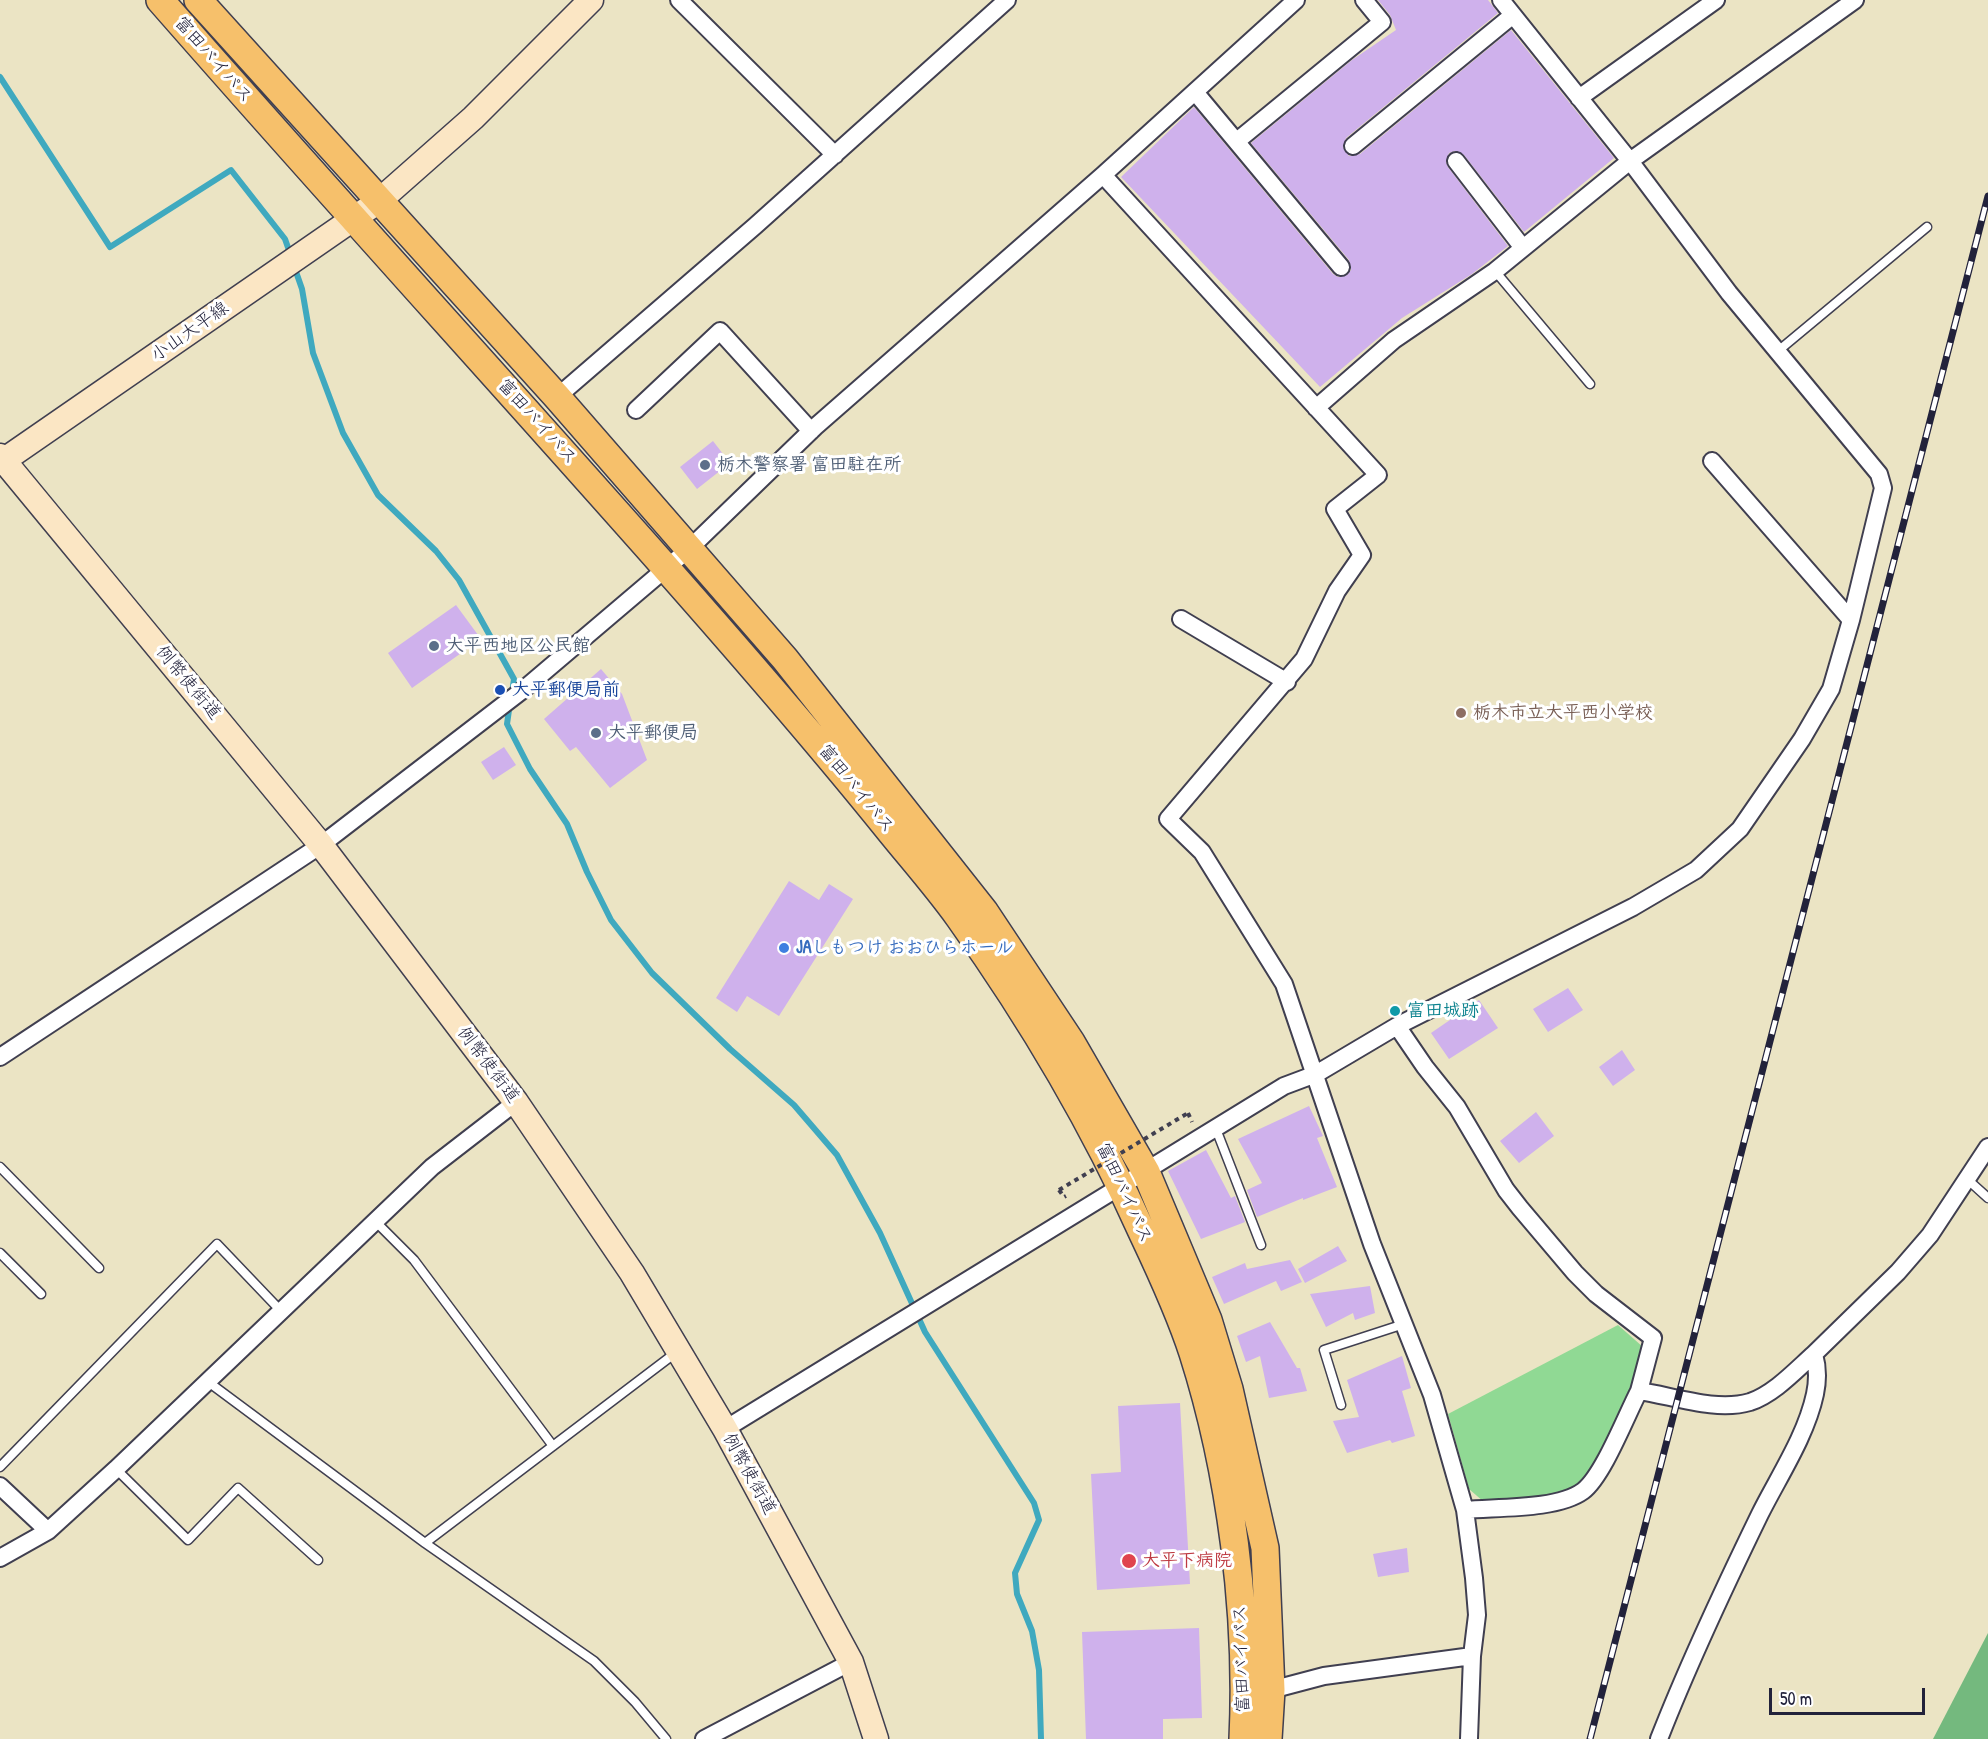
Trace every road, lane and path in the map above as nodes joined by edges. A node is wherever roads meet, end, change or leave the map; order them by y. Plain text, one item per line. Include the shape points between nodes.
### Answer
1 (160, 0) edge
2 (198, 0) edge
3 (591, 0) edge
4 (679, 0) edge
5 (1007, 0) edge
6 (1296, 0) edge
7 (1364, 0) edge
8 (1716, 0) edge
9 (1855, 0) edge
10 (1509, 6) edge
11 (1195, 92) junction
12 (1579, 98) junction
13 (1237, 141) junction
14 (1353, 146) dead end
15 (835, 155) junction
16 (1456, 160) dead end
17 (1630, 161) junction
18 (1103, 175) junction
19 (379, 201) junction
20 (354, 219) junction
21 (1927, 227) dead end
22 (1523, 248) junction
23 (1341, 267) dead end
24 (1495, 270) junction
25 (1778, 351) junction
26 (1590, 384) dead end
27 (557, 397) junction
28 (1316, 408) junction
29 (636, 410) dead end
30 (811, 431) junction
31 (1, 460) edge
32 (1712, 461) dead end
33 (690, 548) junction
34 (666, 568) junction
35 (1181, 619) dead end
36 (1851, 620) junction
37 (1287, 682) junction
38 (321, 845) junction
39 (1397, 1026) junction
40 (0, 1057) edge
41 (1316, 1074) junction
42 (516, 1102) junction
43 (1188, 1113) dead end
44 (1216, 1129) junction
45 (1988, 1147) edge
46 (0, 1167) edge
47 (1146, 1172) junction
48 (1967, 1179) junction
49 (1122, 1187) junction
50 (1059, 1190) dead end
51 (1988, 1198) edge
52 (374, 1220) junction
53 (1261, 1245) dead end
54 (0, 1253) edge
55 (99, 1268) dead end
56 (41, 1294) dead end
57 (280, 1310) junction
58 (1404, 1324) junction
59 (678, 1350) junction
60 (1814, 1354) junction
61 (207, 1381) junction
62 (1639, 1391) junction
63 (1341, 1406) dead end
64 (724, 1429) junction
65 (553, 1446) junction
66 (0, 1467) edge
67 (116, 1469) junction
68 (0, 1486) edge
69 (1465, 1510) junction
70 (48, 1531) junction
71 (425, 1543) junction
72 (0, 1558) edge
73 (318, 1560) dead end
74 (1472, 1656) junction
75 (851, 1662) junction
76 (1271, 1690) junction
77 (666, 1739) edge
78 (704, 1739) edge
79 (876, 1739) edge
80 (1243, 1739) edge
81 (1268, 1739) edge
82 (1469, 1739) edge
83 (1659, 1739) edge

1 - 20 main road, 富田バイパス
2 - 19 main road, 富田バイパス
3 - 19 street, 小山大平線 via 472,118
4 - 15 street
5 - 15 street
6 - 11 street
7 - 13 street via 1382,22
8 - 12 street
9 - 17 street
10 - 12 street
10 - 14 street
11 - 13 street
11 - 18 street
12 - 17 street
13 - 23 street
15 - 27 street
16 - 22 street
17 - 22 street
17 - 25 street via 1729,293
18 - 28 street
18 - 30 street
19 - 20 street, 小山大平線
19 - 27 main road, 富田バイパス
20 - 31 street, 小山大平線
20 - 34 main road, 富田バイパス
21 - 25 lane
22 - 24 street
24 - 26 lane
24 - 28 street via 1394,340
25 - 36 street via 1878,474 1883,488
27 - 33 main road, 富田バイパス
28 - 37 street via 1378,475 1335,509 1362,555 1337,591 1304,659
29 - 30 street via 720,331
30 - 33 street
31 - 38 street, 例幣使街道
32 - 36 street
33 - 34 street
33 - 47 main road, 富田バイパス via 785,659 984,911 1071,1042
34 - 38 street via 524,689
34 - 49 main road, 富田バイパス via 755,667 956,913 1049,1050
35 - 37 street
36 - 39 street via 1831,689 1802,739 1740,829 1696,870 1545,953
37 - 41 street via 1168,819 1202,852 1268,955 1284,984
38 - 40 street
38 - 42 street, 例幣使街道
39 - 41 street
39 - 62 street via 1457,1107 1520,1208 1596,1294 1653,1338
41 - 44 street via 1284,1086
41 - 58 street via 1372,1244
42 - 52 street via 432,1167
42 - 59 street, 例幣使街道 via 633,1273
43 - 50 path, bridge
44 - 47 street
44 - 53 lane
45 - 48 street
46 - 55 lane
47 - 49 street
47 - 76 main road, 富田バイパス via 1208,1320 1229,1389 1265,1548
48 - 51 lane
48 - 60 street via 1930,1235 1905,1264
49 - 64 street
49 - 80 main road, 富田バイパス via 1189,1342 1209,1414 1236,1549 1244,1674
52 - 57 street
52 - 65 lane via 414,1260
54 - 56 lane
57 - 61 street
57 - 66 lane via 217,1244
58 - 63 lane via 1324,1350
58 - 69 street via 1432,1395
59 - 64 street, 例幣使街道
59 - 65 lane
60 - 62 street via 1770,1391 1750,1402 1719,1405
60 - 83 street via 1818,1372 1815,1396 1804,1428 1729,1578
61 - 67 street
61 - 71 lane
62 - 69 street via 1601,1468 1583,1491 1553,1503
64 - 75 street, 例幣使街道
65 - 71 lane
67 - 70 street
67 - 73 lane via 188,1540 238,1488
68 - 70 street
69 - 74 street via 1477,1615
70 - 72 street
71 - 77 lane via 594,1661
74 - 76 street via 1324,1676
74 - 82 street
75 - 78 street
75 - 79 street, 例幣使街道
76 - 81 main road, 富田バイパス

